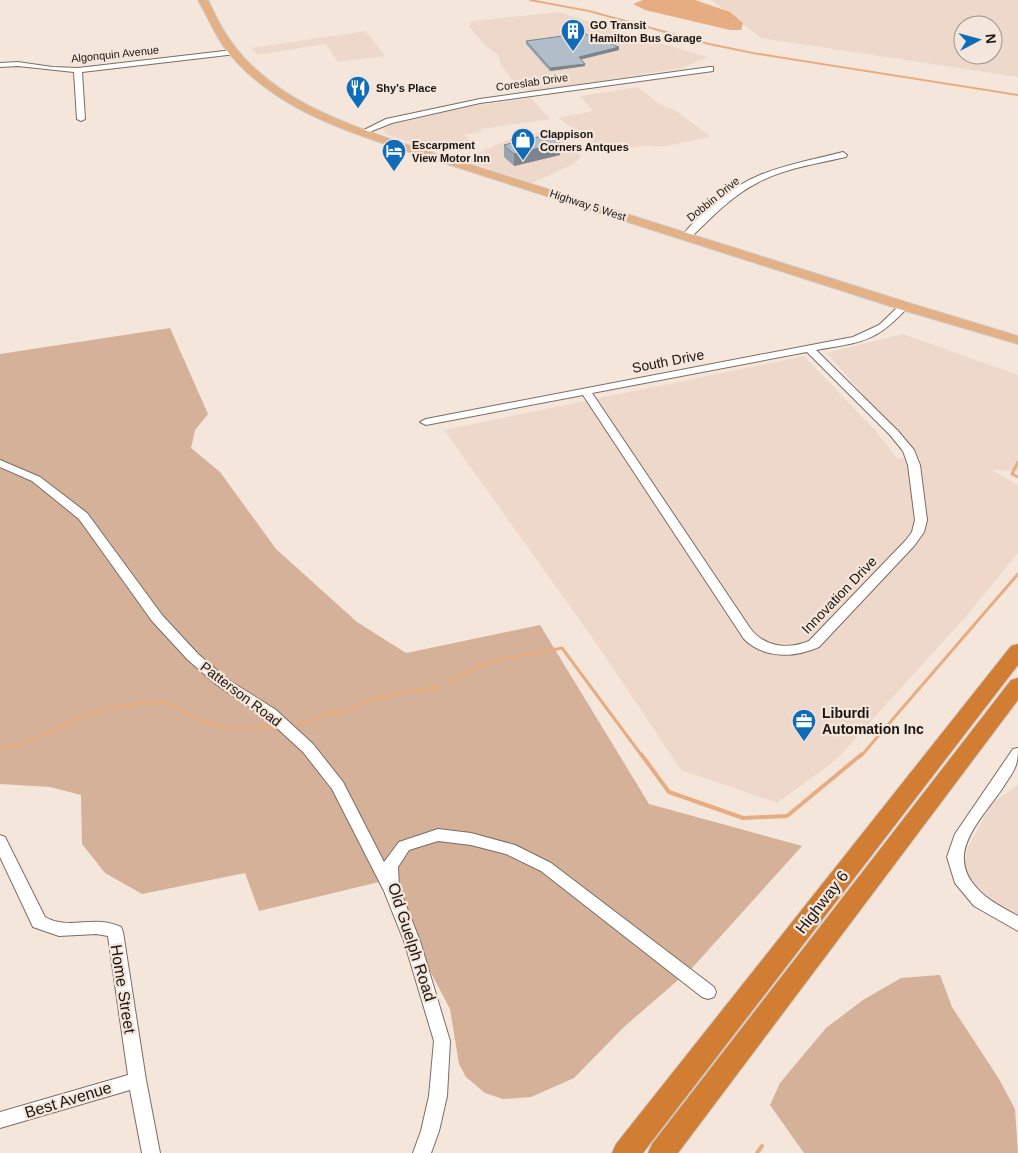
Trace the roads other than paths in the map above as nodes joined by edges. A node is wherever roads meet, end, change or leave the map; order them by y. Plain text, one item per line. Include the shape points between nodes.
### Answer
1 (203, 0) edge
2 (232, 52) junction
3 (0, 65) edge
4 (710, 69) dead end
5 (78, 70) junction
6 (80, 119) dead end
7 (362, 132) junction
8 (842, 155) dead end
9 (686, 236) junction
10 (904, 306) junction
11 (1018, 340) edge
12 (809, 349) junction
13 (586, 392) junction
14 (426, 422) dead end
15 (0, 463) edge
16 (1018, 651) edge
17 (1018, 685) edge
18 (990, 704) junction
19 (1018, 753) edge
20 (0, 841) edge
21 (390, 888) junction
22 (1018, 924) edge
23 (708, 992) dead end
24 (137, 1080) junction
25 (0, 1120) edge
26 (150, 1153) edge
27 (422, 1153) edge
28 (626, 1153) edge
29 (662, 1153) edge

1 - 2 main road, Highway 5 West
2 - 5 street, Algonquin Avenue
2 - 7 main road, Highway 5 West via 269,85 303,107
3 - 5 street, Algonquin Avenue
4 - 7 street, Coreslab Drive via 463,104 389,121
5 - 6 street
7 - 9 main road, Highway 5 West
8 - 9 street, Dobbin Drive via 756,180
9 - 10 main road, Highway 5 West
10 - 11 main road, Highway 5 West
10 - 12 street, South Drive via 871,336
12 - 13 street, South Drive
12 - 13 street, Innovation Drive via 891,429 908,450 914,465 922,520 910,543 814,644 798,650 772,648 752,639
13 - 14 street, South Drive
15 - 21 street, Patterson Road via 36,478 83,516 158,618 193,657 222,682 271,714 308,748 338,786
16 - 18 highway, Highway 6
17 - 18 highway, Highway 6
18 - 28 highway, Highway 6
18 - 29 highway, Highway 6
19 - 22 street via 960,838 955,858 960,879 980,901
20 - 24 street, Home Street via 39,922 62,930 97,927 114,932
21 - 23 street, Old Guelph Road via 390,866 404,846 438,835 510,848 546,868
21 - 27 street, Old Guelph Road via 412,940 442,1041 438,1096
24 - 25 street, Best Avenue
24 - 26 street, Home Street

